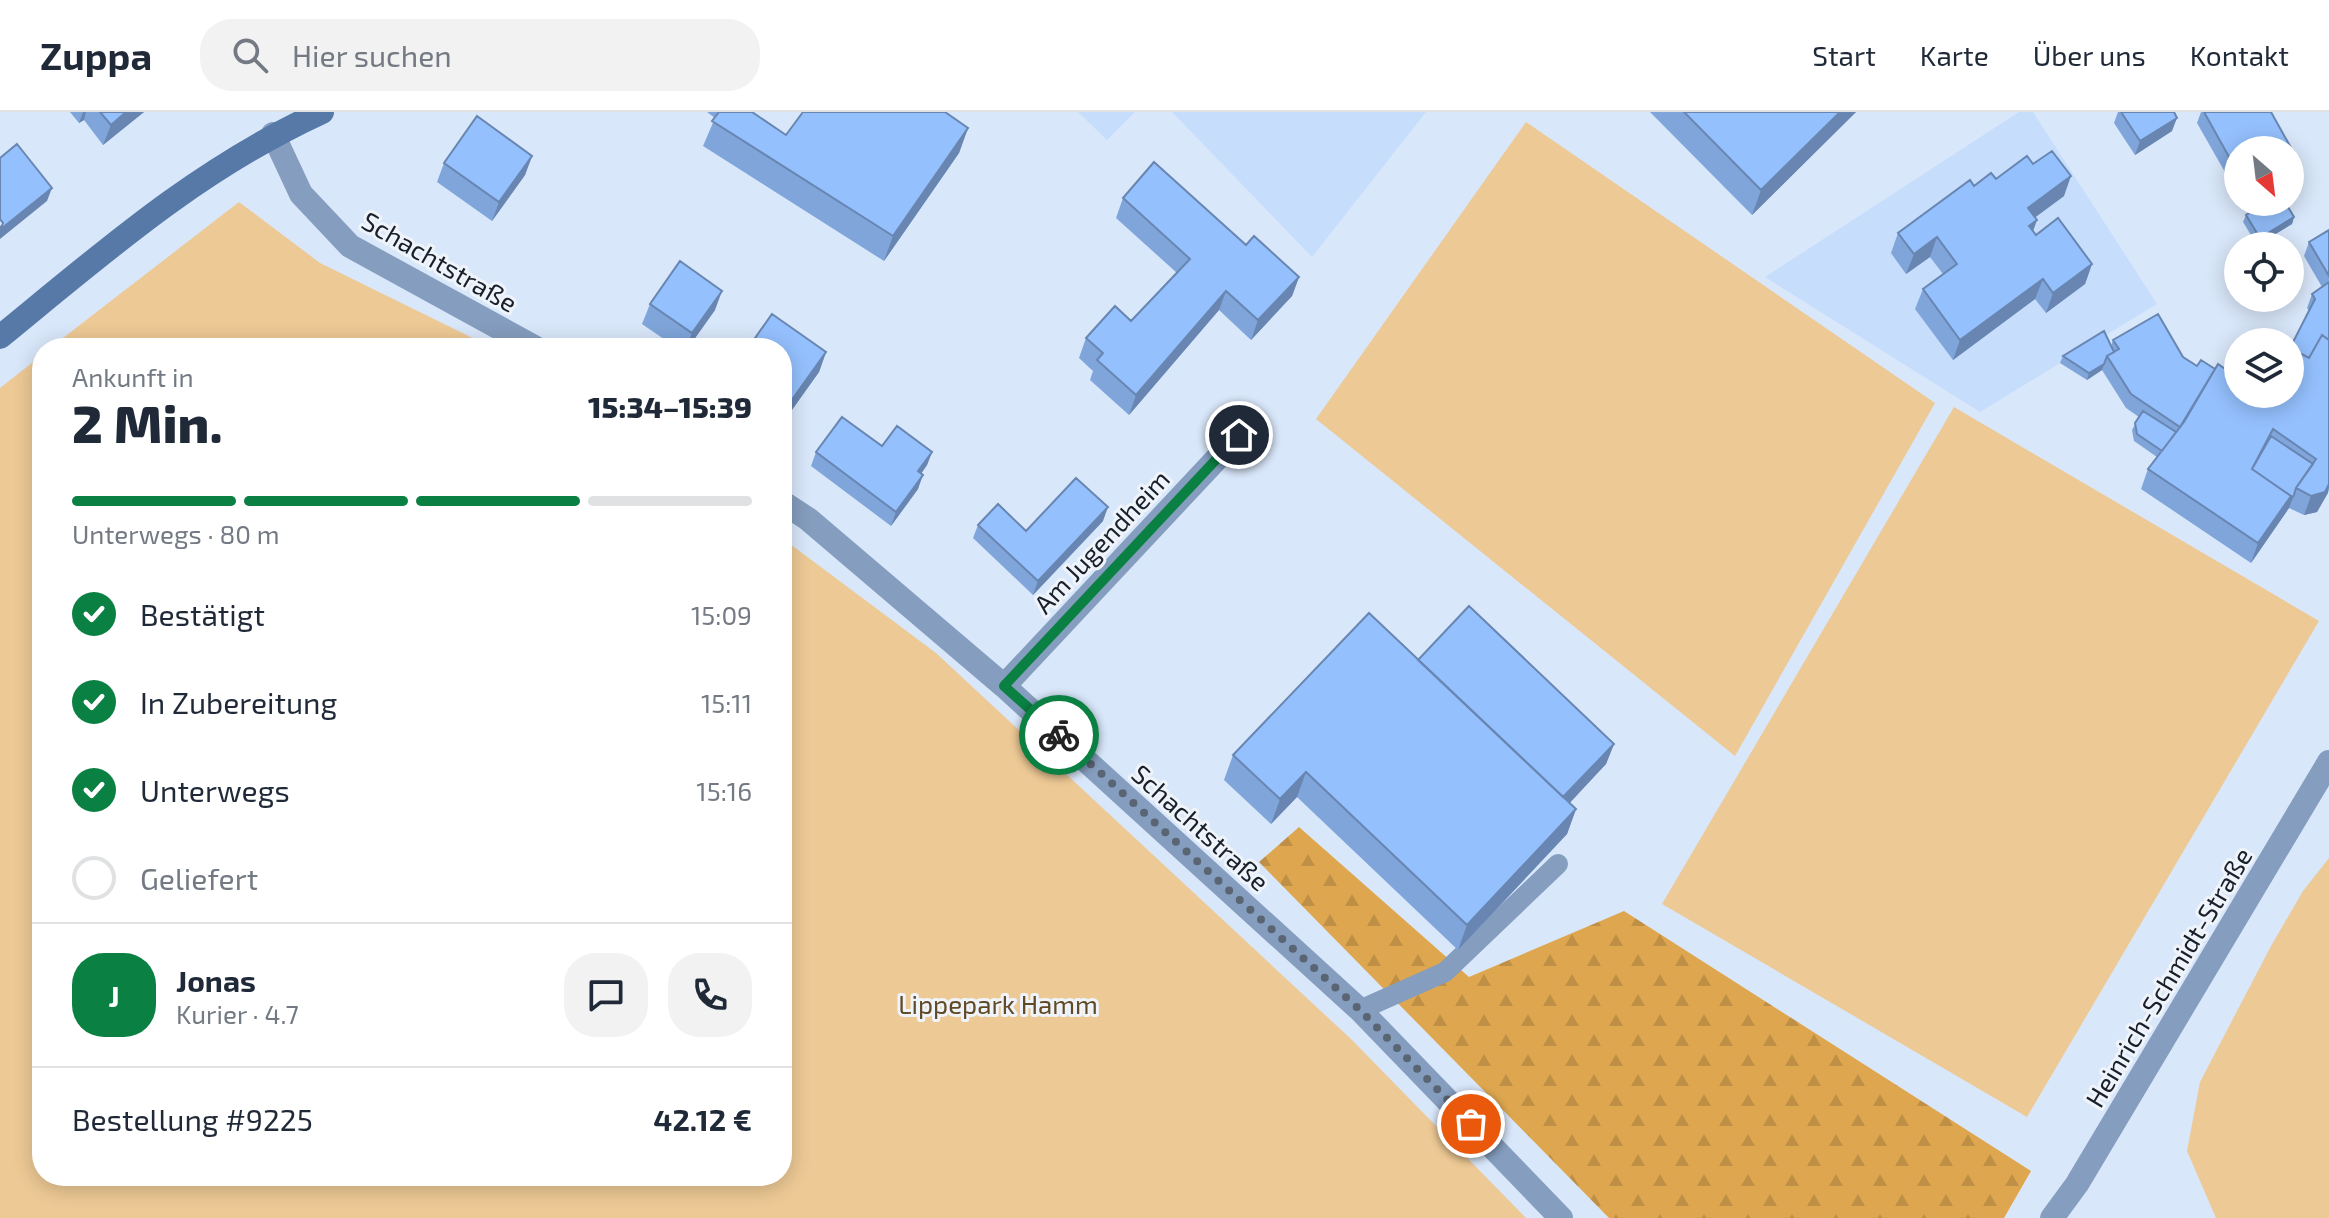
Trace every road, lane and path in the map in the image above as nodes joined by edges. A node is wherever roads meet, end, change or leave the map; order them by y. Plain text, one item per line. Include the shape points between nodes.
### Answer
1 (322, 112) edge
2 (273, 134) junction
3 (0, 337) edge
4 (518, 338) edge
5 (1239, 435) dead end
6 (792, 509) edge
7 (1004, 686) junction
8 (2329, 762) edge
9 (1558, 864) edge
10 (1360, 1010) junction
11 (1561, 1218) edge
12 (2052, 1218) edge

1 - 2 main road
2 - 3 main road via 178,193
2 - 4 street, Schachtstraße via 301,194 350,246
5 - 7 street, Am Jugendheim
6 - 7 street, Schachtstraße
7 - 10 street, Schachtstraße
8 - 12 street, Heinrich-Schmidt-Straße
9 - 10 lane via 1445,972
10 - 11 street, Schachtstraße

